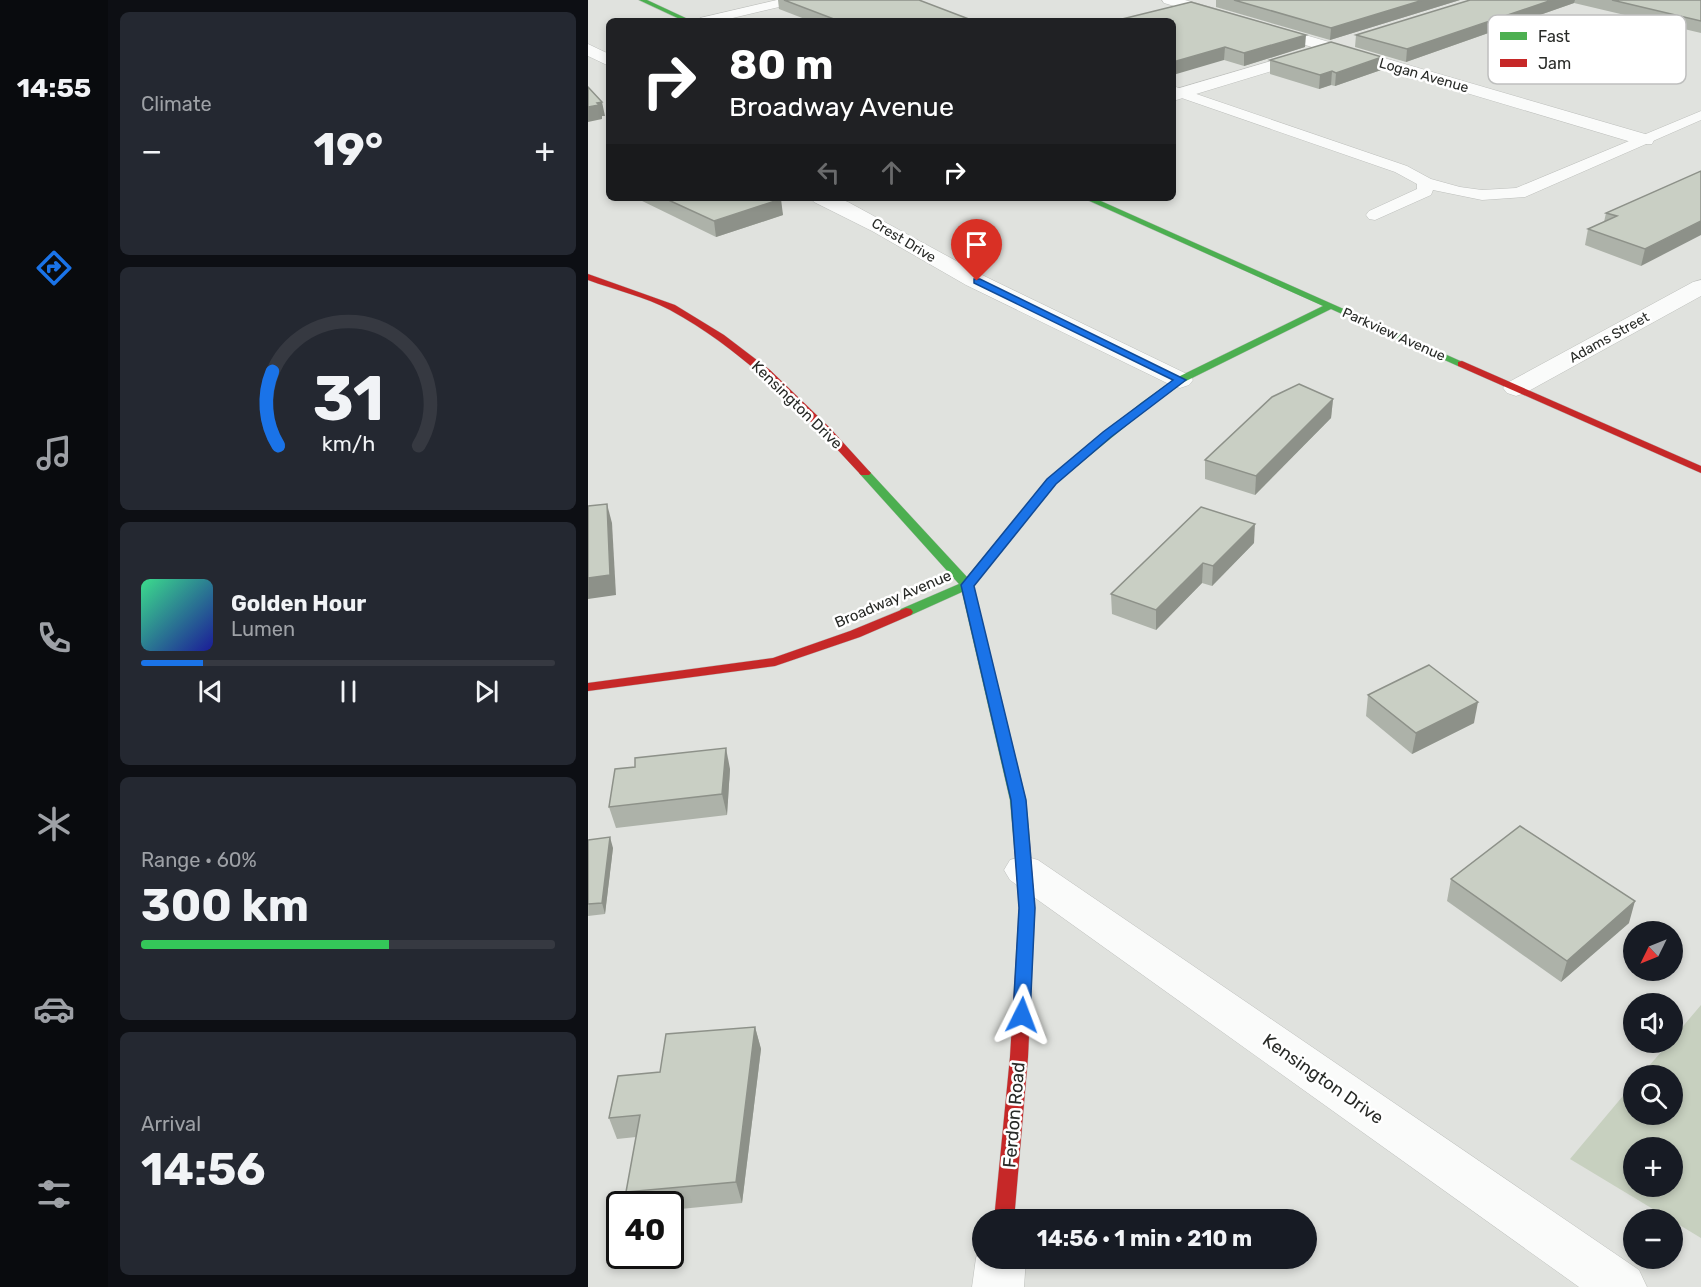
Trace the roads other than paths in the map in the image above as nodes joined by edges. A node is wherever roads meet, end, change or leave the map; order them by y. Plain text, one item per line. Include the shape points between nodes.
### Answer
1 (642, 0) edge
2 (792, 0) edge
3 (1169, 0) edge
4 (682, 18) edge
5 (717, 18) edge
6 (1358, 39) edge
7 (1331, 48) junction
8 (588, 49) edge
9 (606, 59) edge
10 (1176, 93) edge
11 (1701, 115) edge
12 (1644, 140) junction
13 (1425, 182) junction
14 (828, 201) edge
15 (1094, 201) edge
16 (1375, 215) dead end
17 (588, 277) edge
18 (1701, 286) edge
19 (1330, 306) junction
20 (1180, 380) junction
21 (1516, 387) junction
22 (1701, 470) edge
23 (968, 585) junction
24 (588, 687) edge
25 (1024, 870) junction
26 (1005, 1209) edge
27 (1000, 1269) edge
28 (998, 1287) edge
29 (1621, 1287) edge

1 - 4 street
2 - 5 lane
3 - 7 street, Logan Avenue
6 - 7 street
7 - 10 street
7 - 12 street, Logan Avenue
8 - 9 street
10 - 13 lane via 1401,169
11 - 12 lane
12 - 13 lane via 1518,193 1472,195
13 - 16 lane via 1425,191
14 - 20 street, Crest Drive via 858,213 977,281
15 - 19 street, Parkview Avenue
17 - 23 street, Kensington Drive via 672,307 766,372 825,429
18 - 21 street, Adams Street
19 - 20 street, Broadway Avenue
19 - 21 street, Parkview Avenue
20 - 23 street, Broadway Avenue via 1051,482
21 - 22 street, Parkview Avenue
23 - 24 street, Broadway Avenue via 855,634 775,662
23 - 25 street, Ferdon Road via 1018,800
25 - 26 street, Ferdon Road via 1027,908 1019,1057
25 - 29 street, Kensington Drive
27 - 28 street

